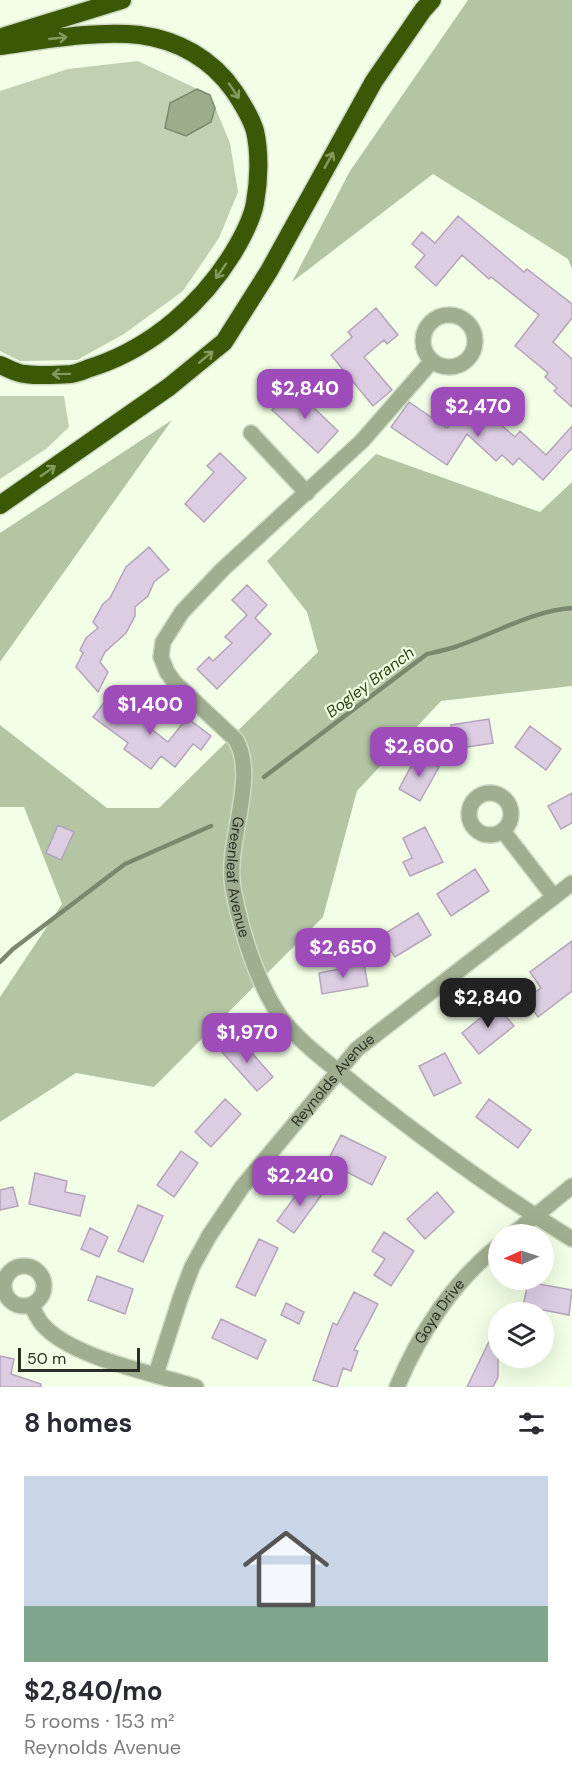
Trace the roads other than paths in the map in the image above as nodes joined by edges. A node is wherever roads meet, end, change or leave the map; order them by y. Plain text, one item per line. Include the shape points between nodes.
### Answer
1 (122, 0) edge
2 (432, 0) edge
3 (0, 38) edge
4 (0, 46) edge
5 (432, 361) dead end
6 (0, 365) edge
7 (251, 433) dead end
8 (307, 493) junction
9 (0, 505) edge
10 (503, 831) dead end
11 (572, 883) edge
12 (554, 897) junction
13 (340, 1072) junction
14 (572, 1186) edge
15 (535, 1216) junction
16 (525, 1224) edge
17 (572, 1239) edge
18 (488, 1254) edge
19 (31, 1305) dead end
20 (156, 1374) junction
21 (196, 1387) edge
22 (397, 1387) edge

1 - 3 highway
9 -> 2 highway via 169,387 224,342 269,271 374,81
4 -> 6 highway via 102,35 140,35 172,42 202,57 225,78 243,104 255,130 259,168 255,205 242,238 219,275 188,310 159,333 117,359 73,374 24,375
5 - 8 street, Greenleaf Avenue via 362,441
7 - 8 street
8 - 13 street, Greenleaf Avenue via 182,612 163,642 161,657 175,683 240,748 245,771 231,870 240,918 275,1008 299,1037
10 - 12 street
11 - 12 street, Reynolds Avenue
12 - 13 street, Reynolds Avenue via 357,1049
13 - 15 street, Greenleaf Avenue via 424,1139
13 - 20 street, Reynolds Avenue via 242,1187 209,1236 180,1299
14 - 15 street
15 - 16 street
15 - 17 street, Greenleaf Avenue
18 - 22 street, Goya Drive via 447,1298
19 - 20 street via 43,1325 62,1341 127,1368
20 - 21 street

